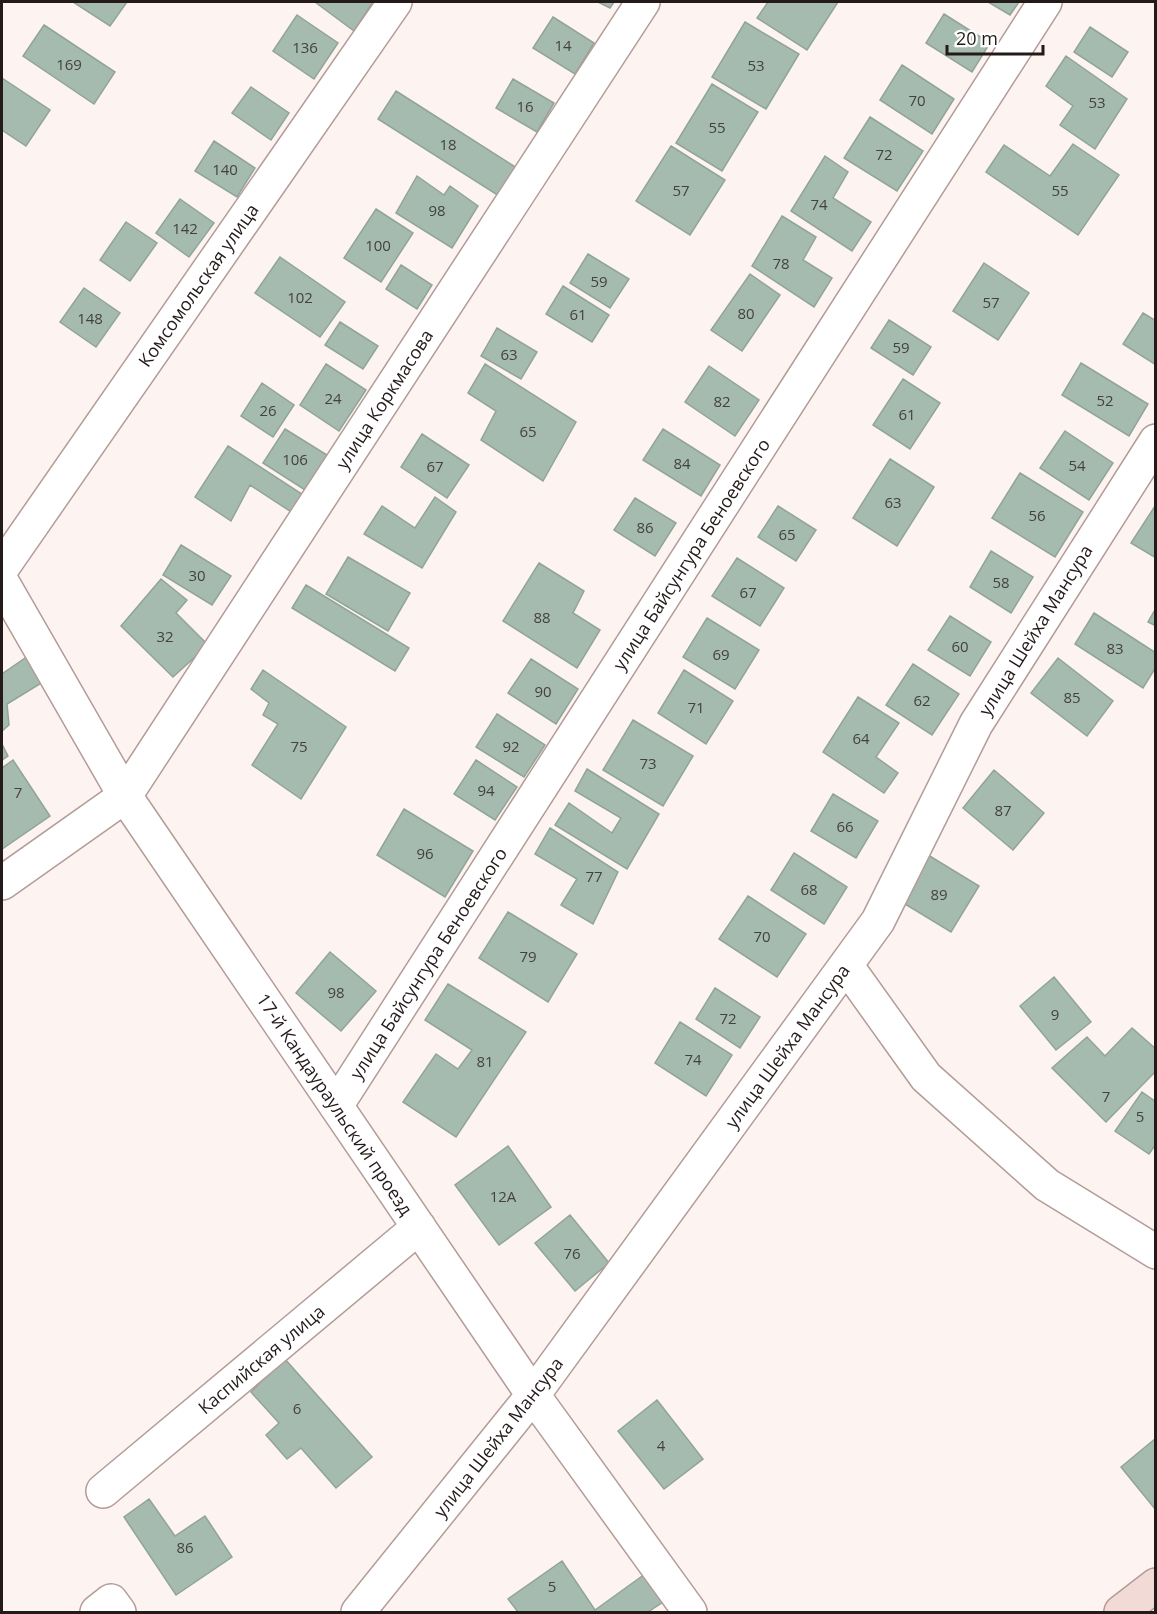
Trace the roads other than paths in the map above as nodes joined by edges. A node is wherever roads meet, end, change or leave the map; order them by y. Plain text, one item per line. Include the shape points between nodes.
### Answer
1 (395, 2) edge
2 (643, 2) edge
3 (1045, 2) edge
4 (1155, 441) edge
5 (2, 568) edge
6 (2, 582) edge
7 (124, 796) junction
8 (2, 883) edge
9 (846, 965) junction
10 (336, 1106) junction
11 (419, 1227) junction
12 (1155, 1252) edge
13 (533, 1395) junction
14 (104, 1491) dead end
15 (1155, 1585) edge
16 (97, 1612) edge
17 (119, 1612) edge
18 (358, 1612) edge
19 (690, 1612) edge
20 (1121, 1612) edge

1 - 5 street, Комсомольская улица
2 - 7 street, улица Коркмасова
3 - 10 street, улица Байсунгура Беноевского
4 - 9 street, улица Шейха Мансура via 976,724 878,921
6 - 7 street, 17-й Кандаураульский проезд
7 - 8 street
7 - 10 street, 17-й Кандаураульский проезд
9 - 12 street via 927,1077 1047,1185
9 - 13 street, улица Шейха Мансура
10 - 11 street, 17-й Кандаураульский проезд
11 - 13 street, 17-й Кандаураульский проезд
11 - 14 street, Каспийская улица
13 - 18 street, улица Шейха Мансура
13 - 19 street, 17-й Кандаураульский проезд
15 - 20 street
16 - 17 street via 111,1601

